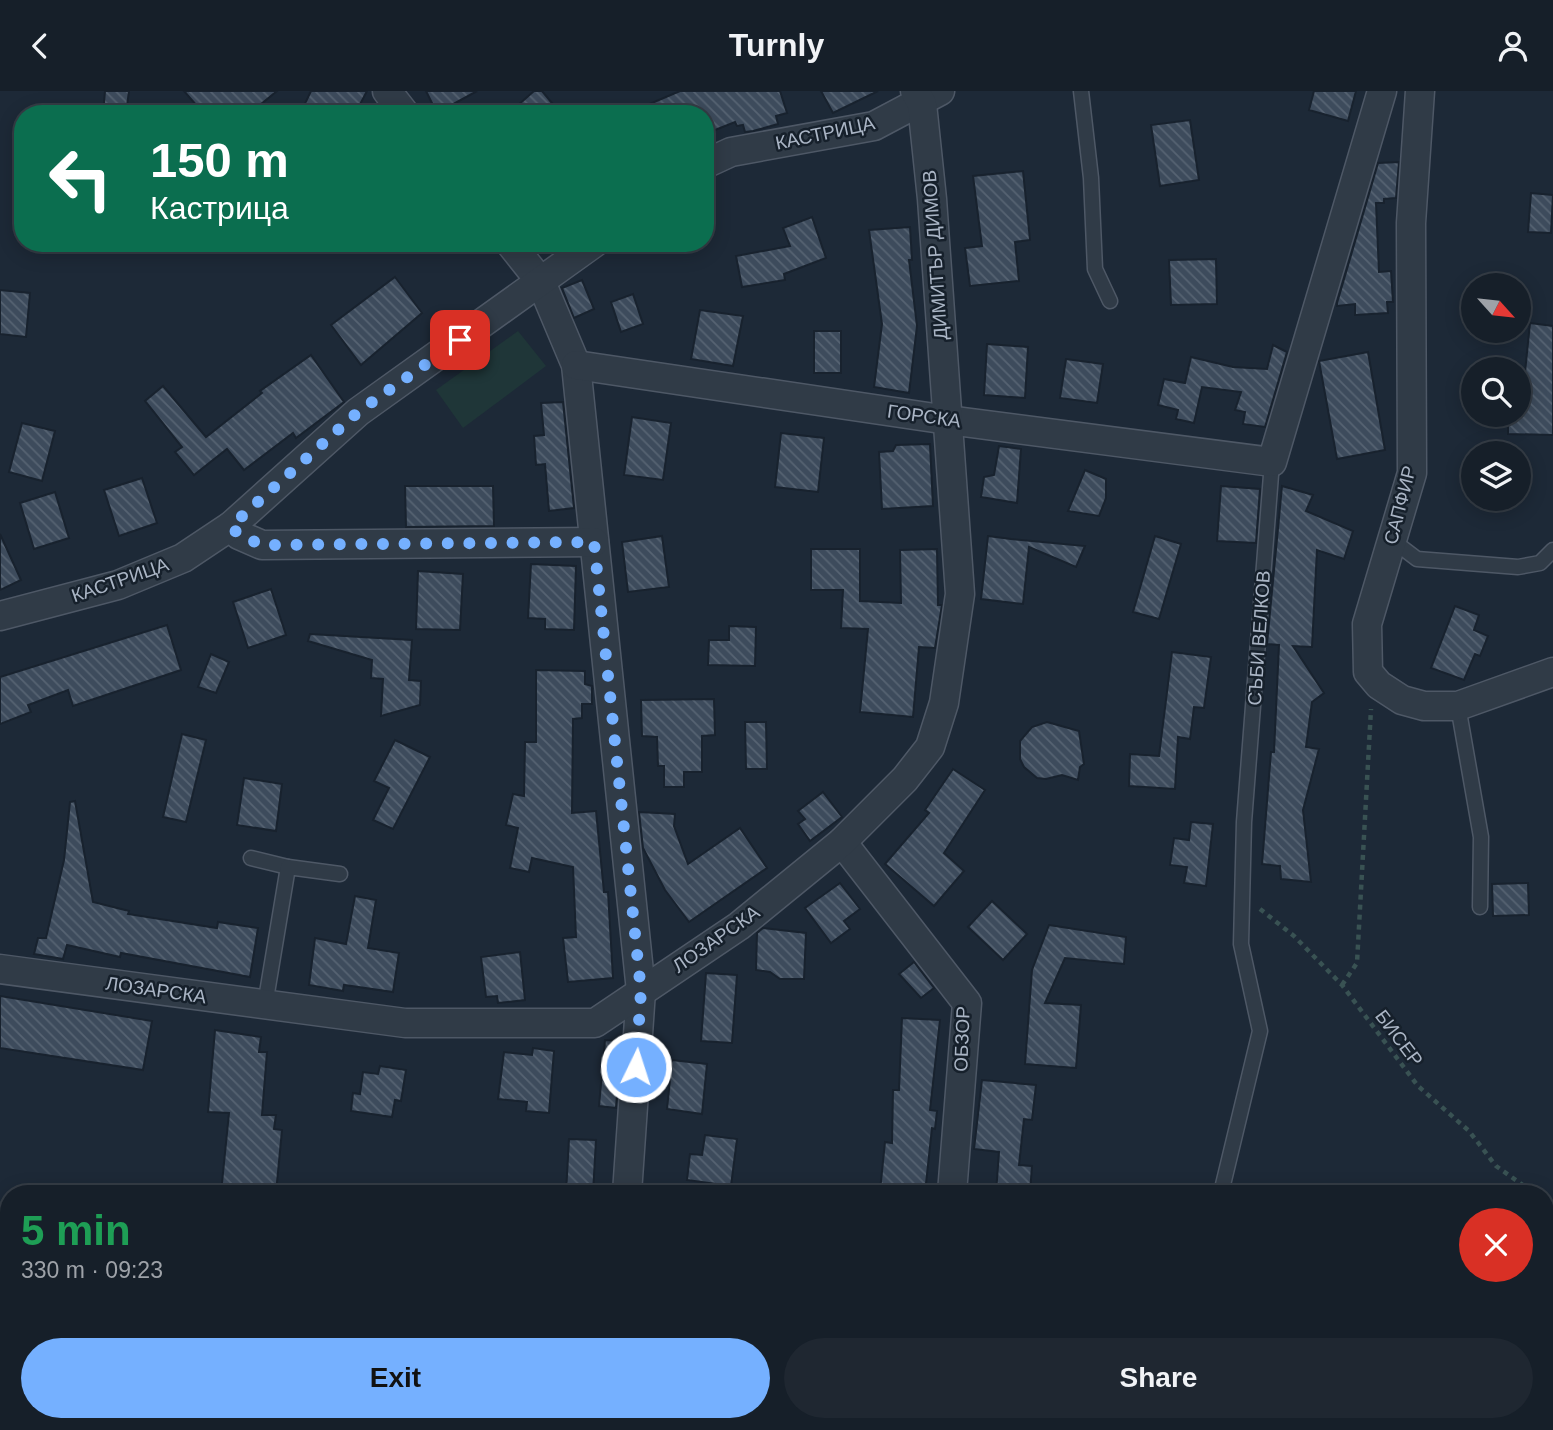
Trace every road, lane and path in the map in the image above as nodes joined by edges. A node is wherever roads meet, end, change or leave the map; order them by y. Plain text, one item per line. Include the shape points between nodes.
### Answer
1 (387, 91) edge
2 (1082, 91) edge
3 (1382, 91) edge
4 (1420, 91) edge
5 (926, 95) edge
6 (398, 105) edge
7 (714, 160) edge
8 (517, 252) edge
9 (582, 252) edge
10 (541, 282) junction
11 (1110, 301) dead end
12 (576, 365) junction
13 (947, 420) junction
14 (1272, 462) junction
15 (231, 526) junction
16 (1392, 540) junction
17 (594, 542) junction
18 (1553, 550) edge
19 (0, 616) edge
20 (1553, 672) edge
21 (1379, 685) junction
22 (1458, 706) junction
23 (842, 842) junction
24 (251, 858) dead end
25 (288, 867) junction
26 (341, 874) dead end
27 (1242, 898) junction
28 (1480, 907) dead end
29 (0, 969) edge
30 (1342, 985) junction
31 (641, 991) junction
32 (265, 1005) junction
33 (628, 1185) edge
34 (953, 1185) edge
35 (1223, 1185) edge
36 (1523, 1185) edge

1 - 6 street
2 - 11 lane via 1095,269
3 - 14 street, СЪБИ ВЕЛКОВ
4 - 16 street, САПФИР via 1411,223 1412,473
5 - 7 street, КАСТРИЦА via 874,126 731,152
5 - 13 street, ДИМИТЪР ДИМОВ
8 - 10 street
9 - 10 street, КАСТРИЦА
10 - 12 street
10 - 15 street, КАСТРИЦА via 358,412
12 - 13 street, ГОРСКА
12 - 17 street
13 - 14 street, ГОРСКА
13 - 23 street, ЛОЗАРСКА via 960,594 944,703 930,747
14 - 27 lane, СЪБИ ВЕЛКОВ
15 - 17 street via 262,545
15 - 19 street, КАСТРИЦА via 183,558 118,585
16 - 18 lane via 1417,559 1518,567 1540,563
16 - 21 street, САПФИР via 1367,624 1368,672
17 - 31 street
20 - 22 street
21 - 22 street via 1402,700 1424,706
21 - 30 path via 1372,702 1357,963
22 - 28 lane via 1481,837
23 - 31 street, ЛОЗАРСКА via 739,926
23 - 34 street, ОБЗОР via 967,1003
24 - 25 lane
25 - 26 lane
25 - 32 lane
27 - 30 path, БИСЕР via 1294,936
27 - 35 lane, СЪБИ ВЕЛКОВ via 1241,944 1260,1031
29 - 32 street, ЛОЗАРСКА
30 - 36 path, БИСЕР via 1418,1086 1469,1131 1496,1166
31 - 32 street, ЛОЗАРСКА via 596,1023 405,1023
31 - 33 street

